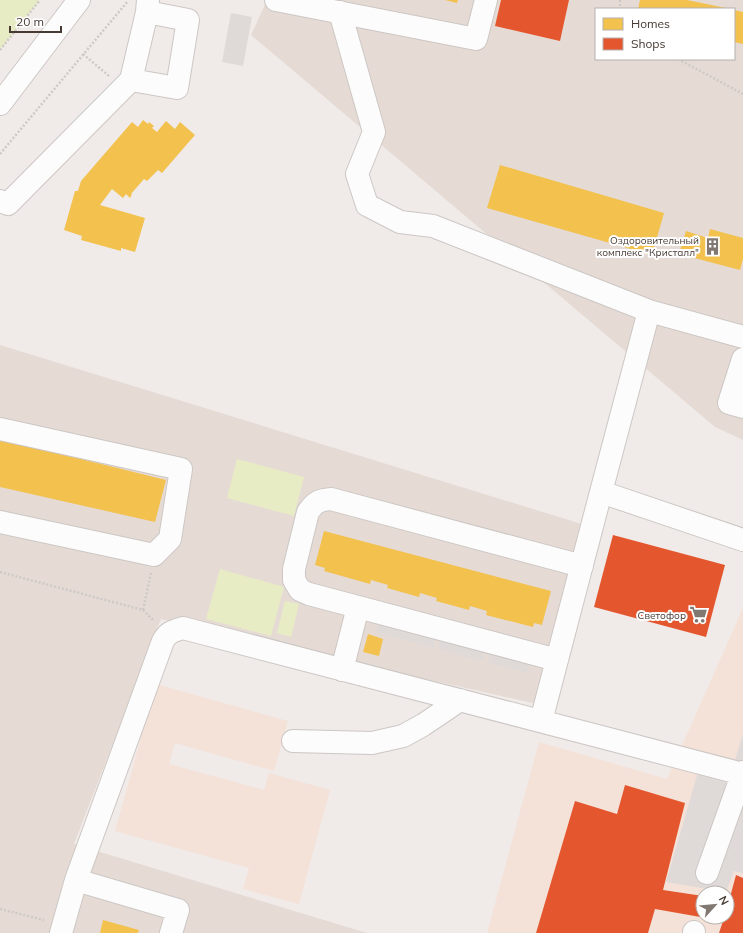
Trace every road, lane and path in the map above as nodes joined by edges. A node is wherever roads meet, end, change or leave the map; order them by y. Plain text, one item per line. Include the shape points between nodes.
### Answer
1 (40, 0) edge
2 (79, 0) edge
3 (129, 0) edge
4 (276, 0) edge
5 (486, 0) edge
6 (148, 6) edge
7 (340, 12) junction
8 (0, 50) edge
9 (83, 54) junction
10 (680, 60) edge
11 (127, 84) junction
12 (743, 94) edge
13 (0, 104) edge
14 (0, 154) edge
15 (0, 201) edge
16 (649, 311) junction
17 (743, 337) edge
18 (743, 359) edge
19 (743, 407) edge
20 (0, 429) edge
21 (601, 492) junction
22 (0, 522) edge
23 (743, 540) edge
24 (154, 555) junction
25 (582, 566) junction
26 (0, 572) edge
27 (358, 607) junction
28 (557, 660) junction
29 (342, 670) junction
30 (460, 700) junction
31 (541, 721) junction
32 (293, 741) dead end
33 (743, 773) edge
34 (707, 873) dead end
35 (76, 880) junction
36 (0, 909) edge
37 (62, 928) edge
38 (171, 933) edge

1 - 8 path
2 - 13 street
3 - 9 path
4 - 7 street
5 - 7 street via 476,39
6 - 11 street
6 - 11 street via 188,20 176,88
7 - 16 street via 374,132 358,174 367,205 400,222 433,226
9 - 11 path
9 - 14 path
10 - 12 path
11 - 15 street via 8,204
16 - 17 street
16 - 21 street
18 - 19 street via 729,403
20 - 24 street via 181,469 170,539
21 - 23 street
21 - 25 street
22 - 24 street
24 - 26 path via 143,610
25 - 27 street via 331,499 321,500 308,512 294,569 294,580 300,590 309,594
25 - 28 street
27 - 28 street
27 - 29 street
28 - 31 street
29 - 30 street
29 - 35 street via 183,628 173,630 163,641
30 - 31 street
30 - 32 street via 403,736 387,740 372,743
31 - 33 street
33 - 34 street
35 - 37 street
35 - 38 street via 178,910
36 - 37 path

